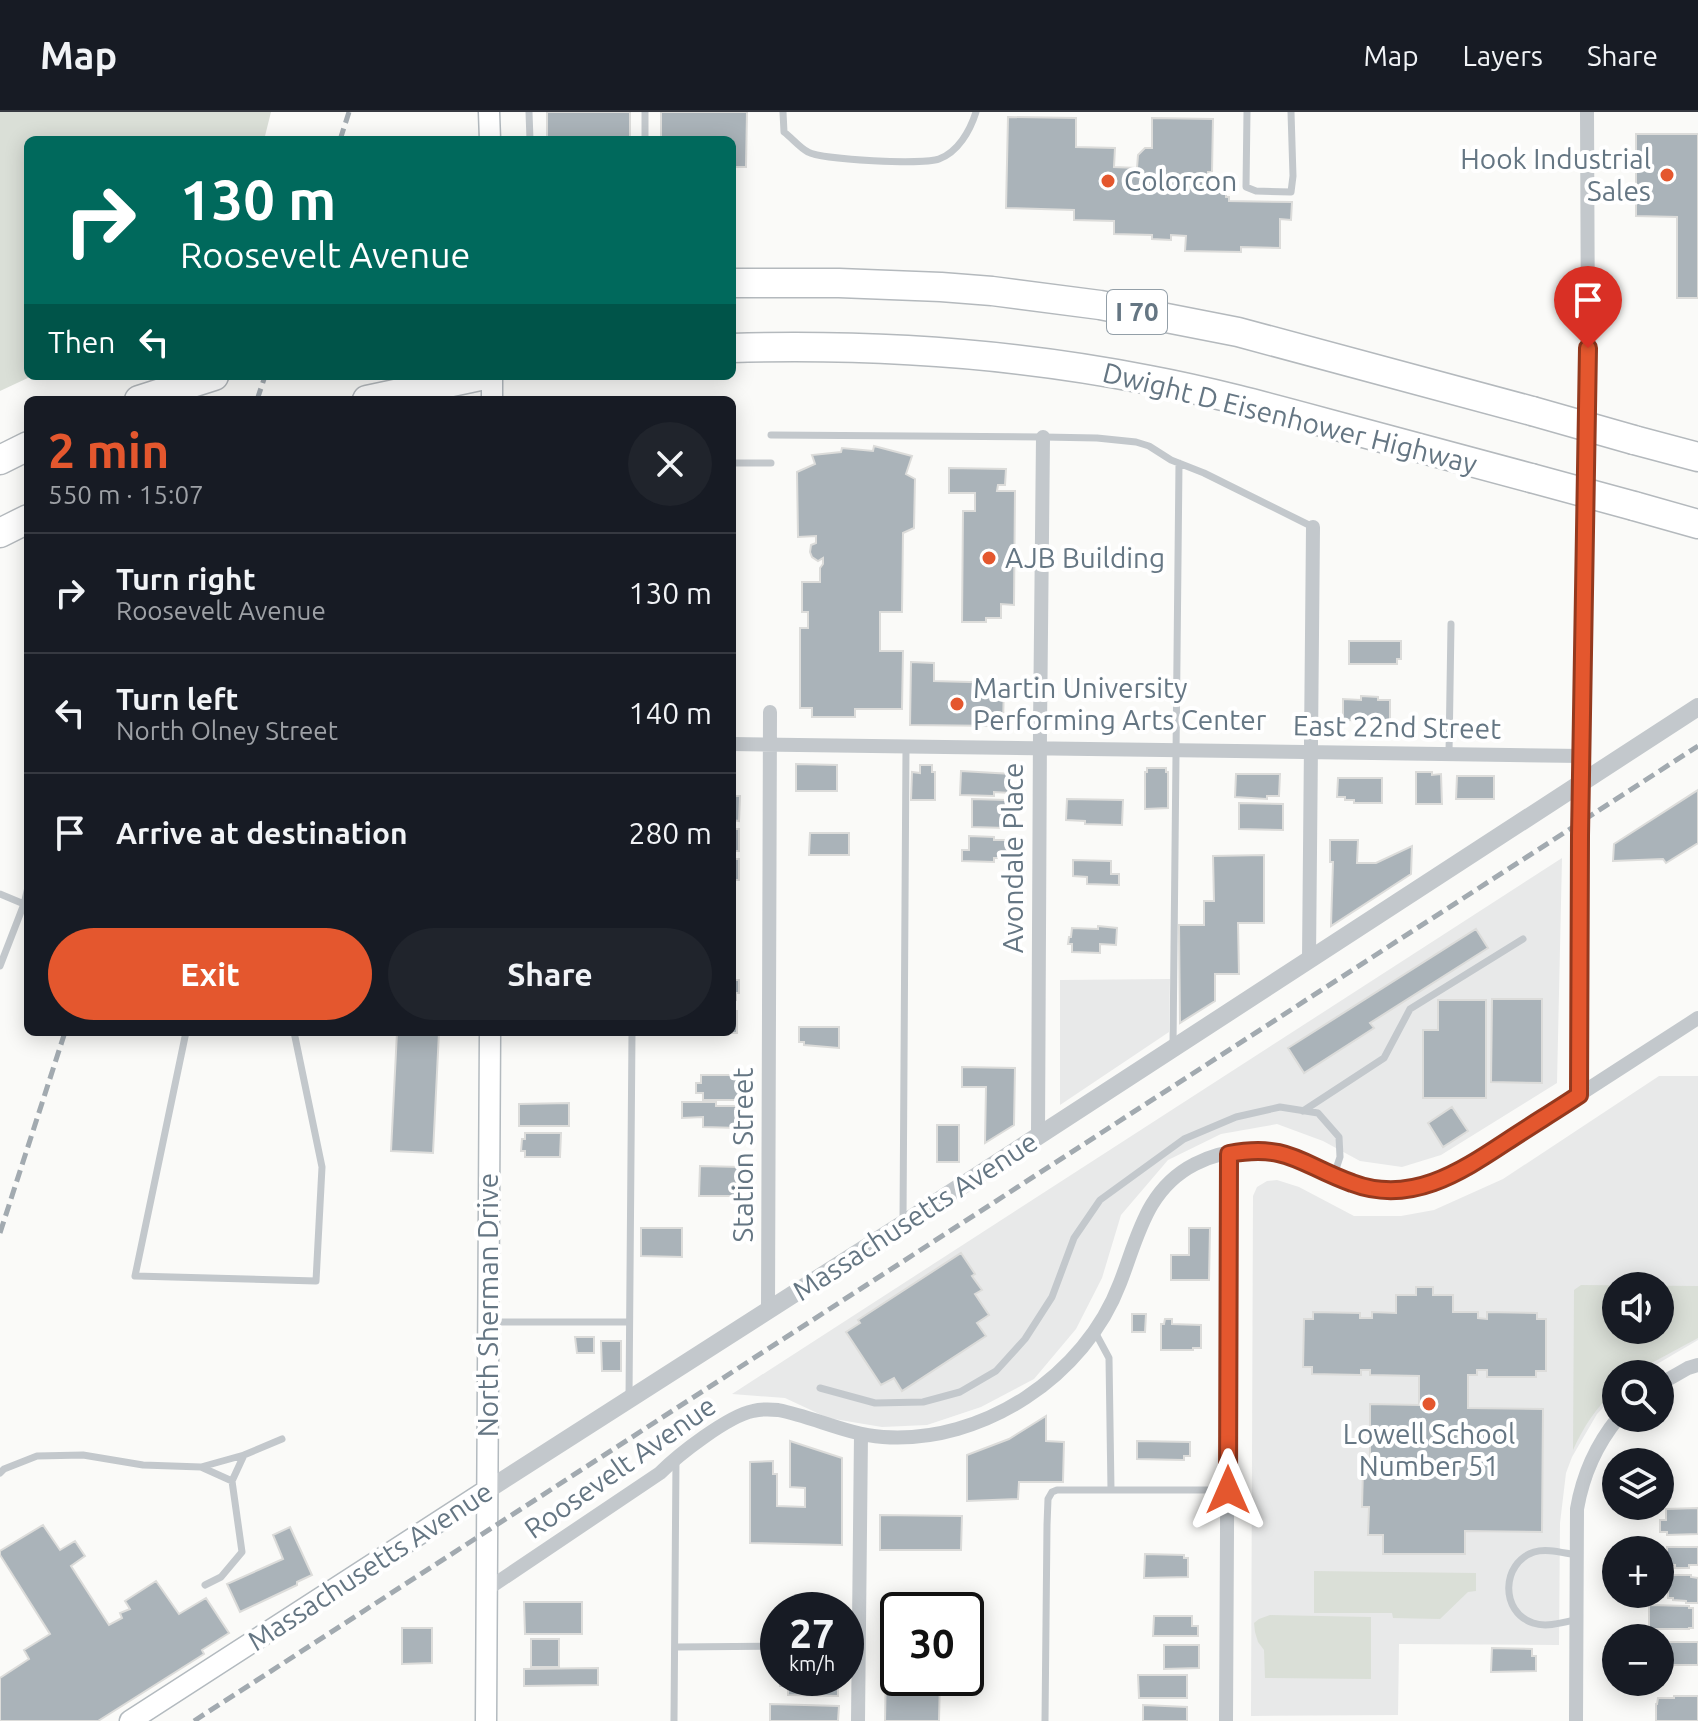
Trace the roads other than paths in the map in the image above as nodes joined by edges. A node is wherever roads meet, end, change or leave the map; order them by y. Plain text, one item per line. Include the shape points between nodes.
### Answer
1 (489, 112) edge
2 (529, 112) edge
3 (645, 112) edge
4 (783, 112) edge
5 (976, 112) edge
6 (1247, 112) edge
7 (1291, 112) edge
8 (1587, 112) edge
9 (490, 136) edge
10 (530, 136) edge
11 (645, 136) edge
12 (736, 283) edge
13 (736, 348) edge
14 (202, 380) edge
15 (461, 380) edge
16 (152, 396) edge
17 (386, 396) edge
18 (771, 435) dead end
19 (1043, 437) junction
20 (24, 448) edge
21 (1698, 457) edge
22 (0, 460) edge
23 (736, 463) edge
24 (771, 463) dead end
25 (1179, 463) junction
26 (24, 521) edge
27 (1698, 524) edge
28 (1313, 527) joint
29 (0, 533) edge
30 (1451, 624) dead end
31 (1698, 707) edge
32 (770, 712) dead end
33 (736, 744) edge
34 (769, 744) junction
35 (906, 747) junction
36 (1040, 749) junction
37 (1176, 751) junction
38 (1311, 753) junction
39 (1449, 753) junction
40 (1582, 756) junction
41 (1581, 783) junction
42 (0, 894) edge
43 (24, 904) joint
44 (1523, 939) dead end
45 (1309, 959) junction
46 (0, 966) edge
47 (1698, 1018) edge
48 (185, 1036) edge
49 (295, 1036) edge
50 (490, 1036) edge
51 (632, 1036) edge
52 (1173, 1048) junction
53 (1579, 1095) junction
54 (1303, 1111) junction
55 (1038, 1136) junction
56 (1229, 1154) junction
57 (1334, 1175) junction
58 (903, 1224) junction
59 (768, 1310) junction
60 (488, 1322) junction
61 (629, 1322) junction
62 (1095, 1331) junction
63 (1698, 1365) edge
64 (1674, 1376) edge
65 (820, 1388) dead end
66 (629, 1399) junction
67 (1607, 1432) edge
68 (861, 1434) junction
69 (282, 1439) dead end
70 (244, 1455) junction
71 (676, 1457) junction
72 (201, 1467) junction
73 (0, 1473) edge
74 (232, 1481) junction
75 (1111, 1490) junction
76 (1228, 1490) junction
77 (486, 1491) junction
78 (1577, 1555) junction
79 (205, 1585) dead end
80 (486, 1590) junction
81 (854, 1592) edge
82 (1576, 1620) junction
83 (760, 1646) edge
84 (675, 1647) junction
85 (856, 1696) edge
86 (130, 1721) edge
87 (486, 1721) edge
88 (674, 1721) edge
89 (858, 1721) edge
90 (1045, 1721) edge
91 (1226, 1721) edge
92 (1576, 1721) edge

1 - 9 main road
2 - 10 lane
3 - 11 lane
4 - 5 lane via 784,132 809,153 906,162 938,160 956,148
6 - 7 lane via 1246,187 1291,192
8 - 40 street
12 - 21 highway, I 70, bridge via 941,287 1100,305 1238,332
13 - 27 highway, Dwight D Eisenhower Highway / I 70, bridge via 909,350 1010,359 1176,385
14 - 16 highway
15 - 17 highway
18 - 19 lane
19 - 25 lane via 1136,442
19 - 36 street, Avondale Place
20 - 22 highway
23 - 24 lane
25 - 28 lane
25 - 37 lane
26 - 29 highway
28 - 38 street
30 - 39 lane
31 - 41 street, Massachusetts Avenue
32 - 34 street, Station Street
33 - 34 street, East 22nd Street
34 - 35 street, East 22nd Street
34 - 59 street, Station Street
35 - 36 street, East 22nd Street
35 - 58 lane
36 - 37 street, East 22nd Street
36 - 55 street, Avondale Place
37 - 38 street, East 22nd Street
37 - 52 lane
38 - 39 street, East 22nd Street
38 - 45 street
39 - 40 street, East 22nd Street
40 - 41 street
41 - 45 street, Massachusetts Avenue
41 - 53 street
42 - 43 lane
43 - 46 lane
44 - 54 lane via 1410,1009 1384,1058
45 - 52 street, Massachusetts Avenue
47 - 53 street, Roosevelt Avenue
48 - 49 lane via 135,1276 316,1281 322,1167
50 - 60 main road, North Sherman Drive
51 - 61 lane
52 - 55 street, Massachusetts Avenue
53 - 57 street, Roosevelt Avenue via 1444,1179 1394,1191
54 - 57 lane via 1318,1113 1339,1137
54 - 65 lane via 1280,1107 1236,1117 1184,1139 1100,1200 1074,1238 1052,1297 1025,1339 996,1371 960,1392 923,1402 875,1403
55 - 58 street, Massachusetts Avenue
56 - 57 street, Roosevelt Avenue via 1284,1153
56 - 62 street, Roosevelt Avenue via 1194,1165 1154,1201 1110,1308
56 - 76 street
58 - 59 street, Massachusetts Avenue
59 - 66 street, Massachusetts Avenue
60 - 61 lane
60 - 77 main road, North Sherman Drive
61 - 66 lane
62 - 68 street, Roosevelt Avenue via 1035,1390 975,1424 917,1437
62 - 75 lane via 1109,1358
63 - 64 street
66 - 77 street, Massachusetts Avenue
67 - 78 street via 1583,1481
68 - 71 street, Roosevelt Avenue via 765,1409 743,1414
68 - 81 street
69 - 70 lane
70 - 72 lane
70 - 74 lane
71 - 80 street, Roosevelt Avenue
71 - 84 lane
72 - 73 lane via 68,1455 37,1456
72 - 74 lane
74 - 79 lane via 242,1552 221,1577
75 - 76 lane
75 - 90 lane via 1057,1490 1048,1499
76 - 91 street
77 - 80 main road, North Sherman Drive
77 - 86 main road, Massachusetts Avenue
78 - 82 street
78 - 82 lane via 1549,1550 1525,1556 1516,1564 1508,1587 1515,1610 1524,1619 1548,1625
80 - 87 main road, North Sherman Drive
82 - 92 street
83 - 84 lane
84 - 88 lane
85 - 89 street

